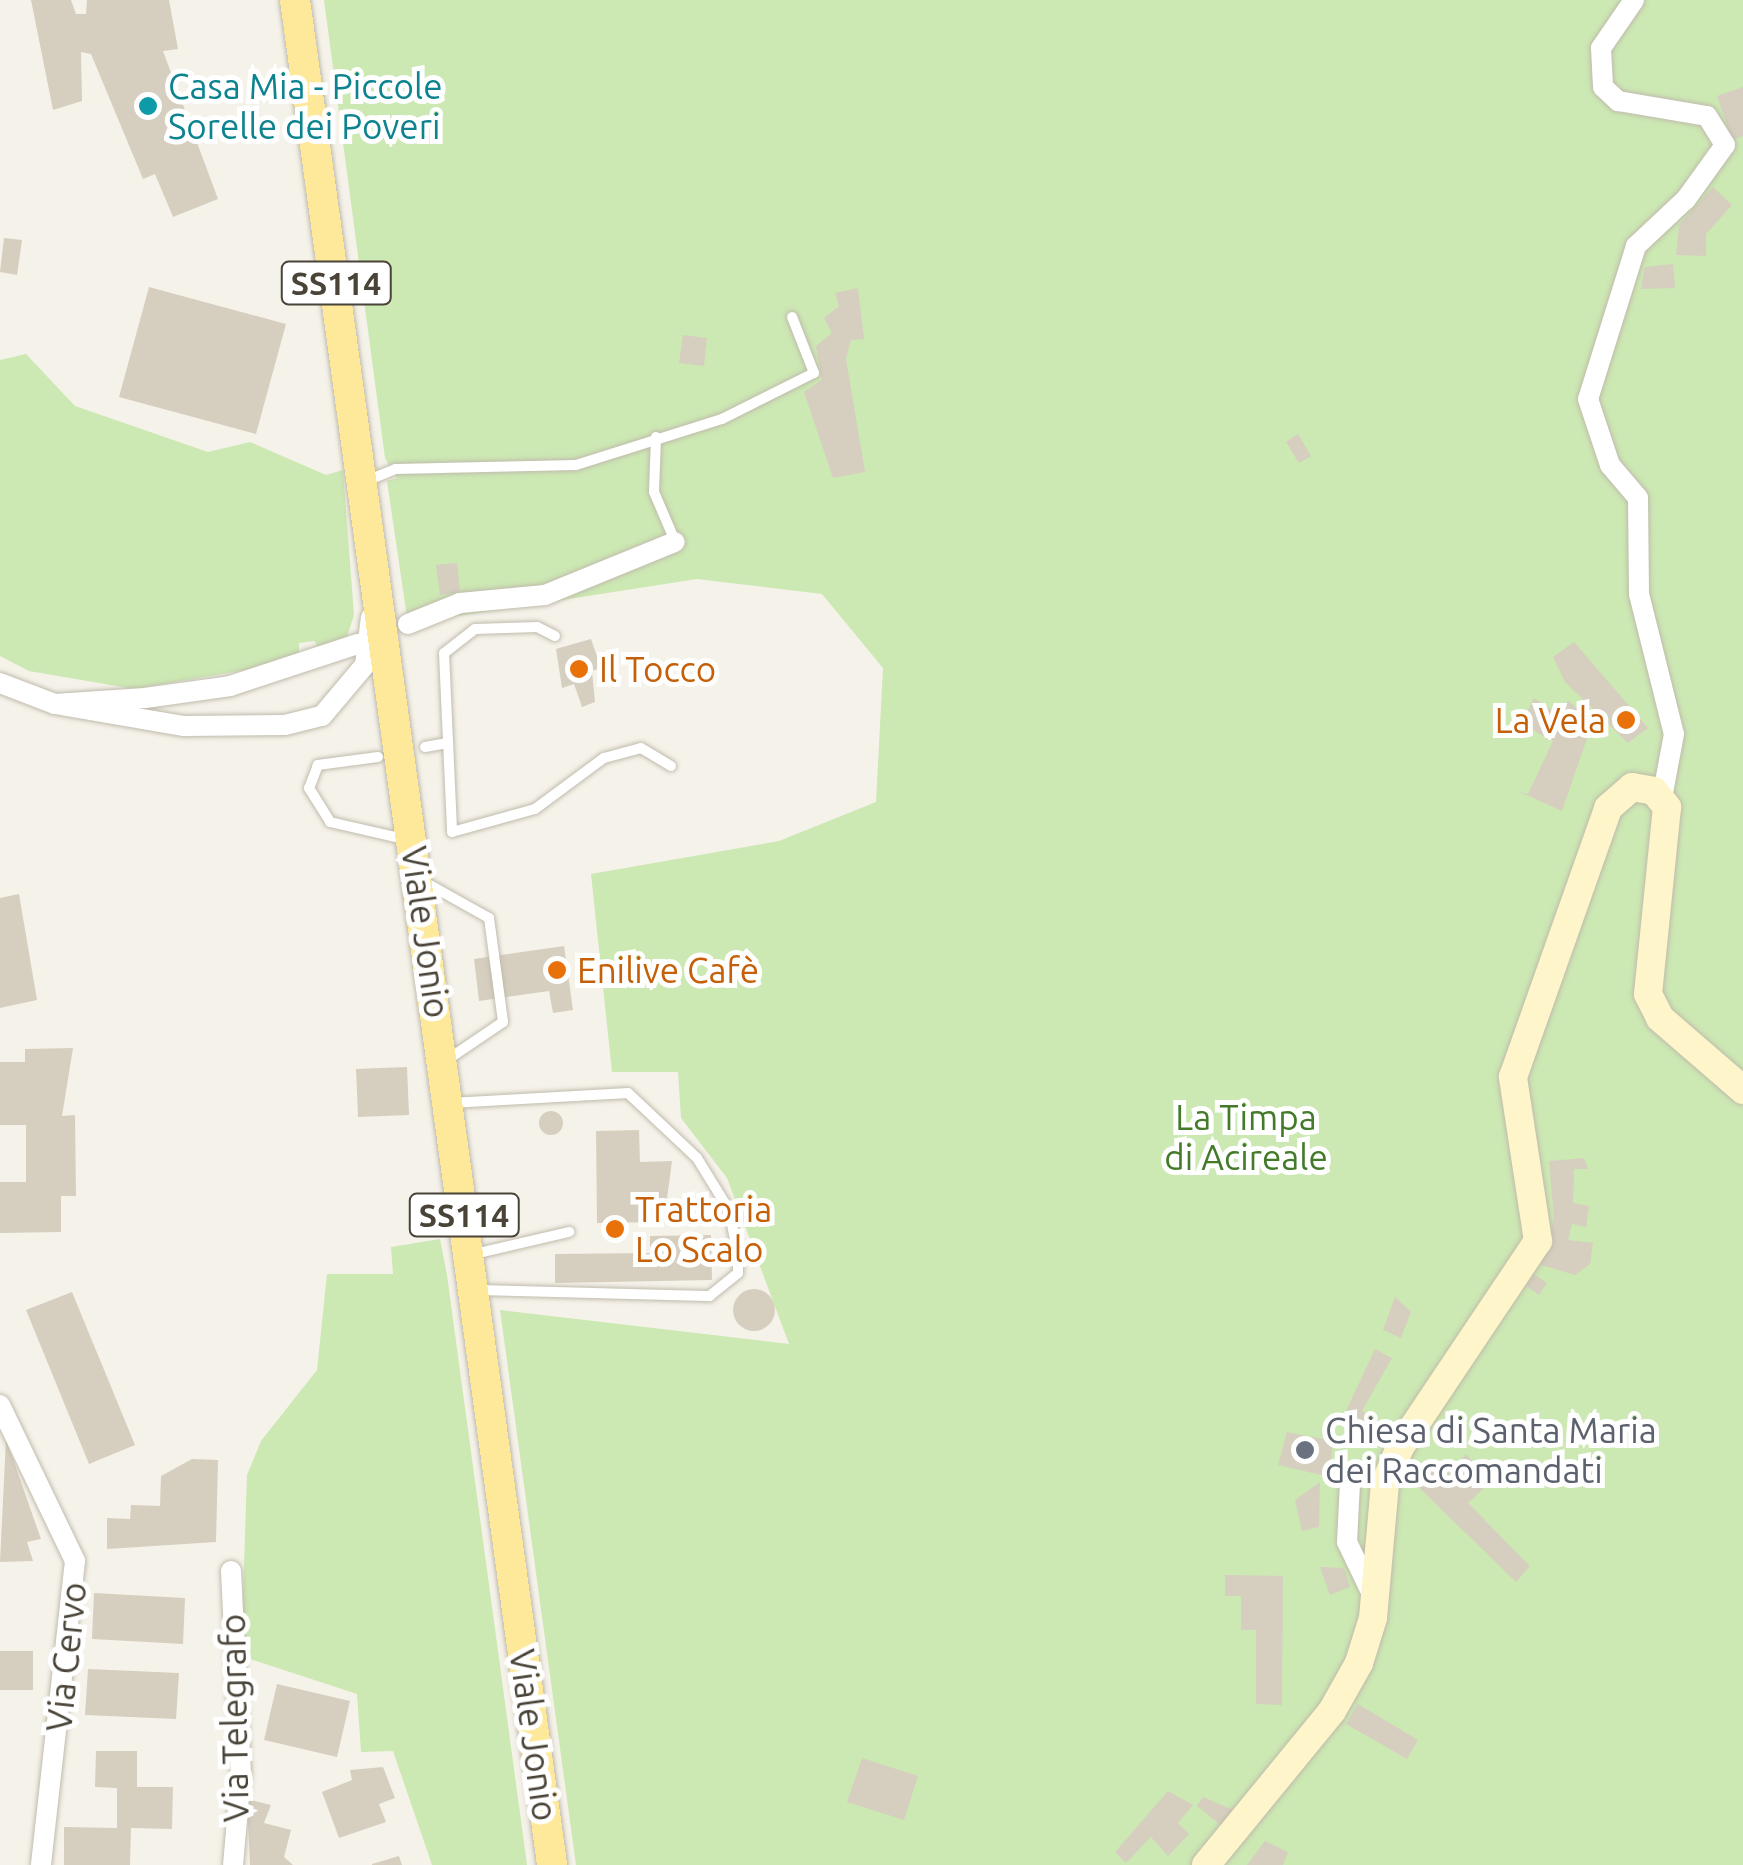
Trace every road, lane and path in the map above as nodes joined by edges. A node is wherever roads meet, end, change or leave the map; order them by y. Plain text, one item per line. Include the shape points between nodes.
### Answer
1 (296, 0) edge
2 (1634, 0) edge
3 (792, 317) dead end
4 (656, 436) junction
5 (365, 481) junction
6 (675, 542) joint
7 (377, 566) junction
8 (408, 624) dead end
9 (555, 636) dead end
10 (358, 644) dead end
11 (0, 683) edge
12 (54, 704) junction
13 (448, 743) junction
14 (425, 747) dead end
15 (378, 757) dead end
16 (671, 766) dead end
17 (1662, 798) junction
18 (414, 839) junction
19 (419, 878) junction
20 (444, 1062) junction
21 (1743, 1090) edge
22 (449, 1103) junction
23 (568, 1232) dead end
24 (469, 1255) junction
25 (474, 1290) junction
26 (0, 1405) edge
27 (1350, 1483) dead end
28 (231, 1571) dead end
29 (1374, 1598) junction
30 (41, 1865) edge
31 (233, 1865) edge
32 (552, 1865) edge
33 (1206, 1865) edge

1 - 5 main road, Viale Jonio / SS114
2 - 17 street via 1601,48 1603,87 1618,102 1708,116 1725,145 1686,200 1636,246 1588,399 1610,465 1638,498 1638,568 1674,734
3 - 4 lane via 814,373 722,418
4 - 5 lane via 576,465 395,470
4 - 6 lane via 654,492
5 - 7 main road, Viale Jonio / SS114
6 - 8 street via 545,595 460,603
7 - 12 street via 365,666 322,716 285,726 184,726
7 - 18 main road, Viale Jonio / SS114
9 - 13 lane via 537,626 475,629 444,653
10 - 12 street via 230,686
11 - 12 street
13 - 14 lane
13 - 16 lane via 452,832 535,809 604,758 641,748
15 - 18 lane via 318,765 308,788 314,804 363,837
17 - 21 street via 1648,994 1660,1018
17 - 29 street via 1632,788 1608,808 1513,1077 1538,1242 1400,1447 1386,1484
18 - 19 main road, Viale Jonio / SS114
19 - 20 main road, Viale Jonio / SS114
19 - 20 lane via 488,918 503,1022
20 - 22 main road, Viale Jonio / SS114
22 - 24 main road, Viale Jonio / SS114
22 - 25 lane via 611,1086 628,1092 696,1158 728,1210 738,1254 738,1273 710,1296
23 - 24 lane
24 - 25 main road, Viale Jonio / SS114
25 - 32 main road, Viale Jonio / SS114
26 - 30 street, Via Cervo via 42,1476 75,1561
27 - 29 street via 1347,1542
28 - 31 street, Via Telegrafo via 242,1774
29 - 33 street via 1359,1663 1332,1711

